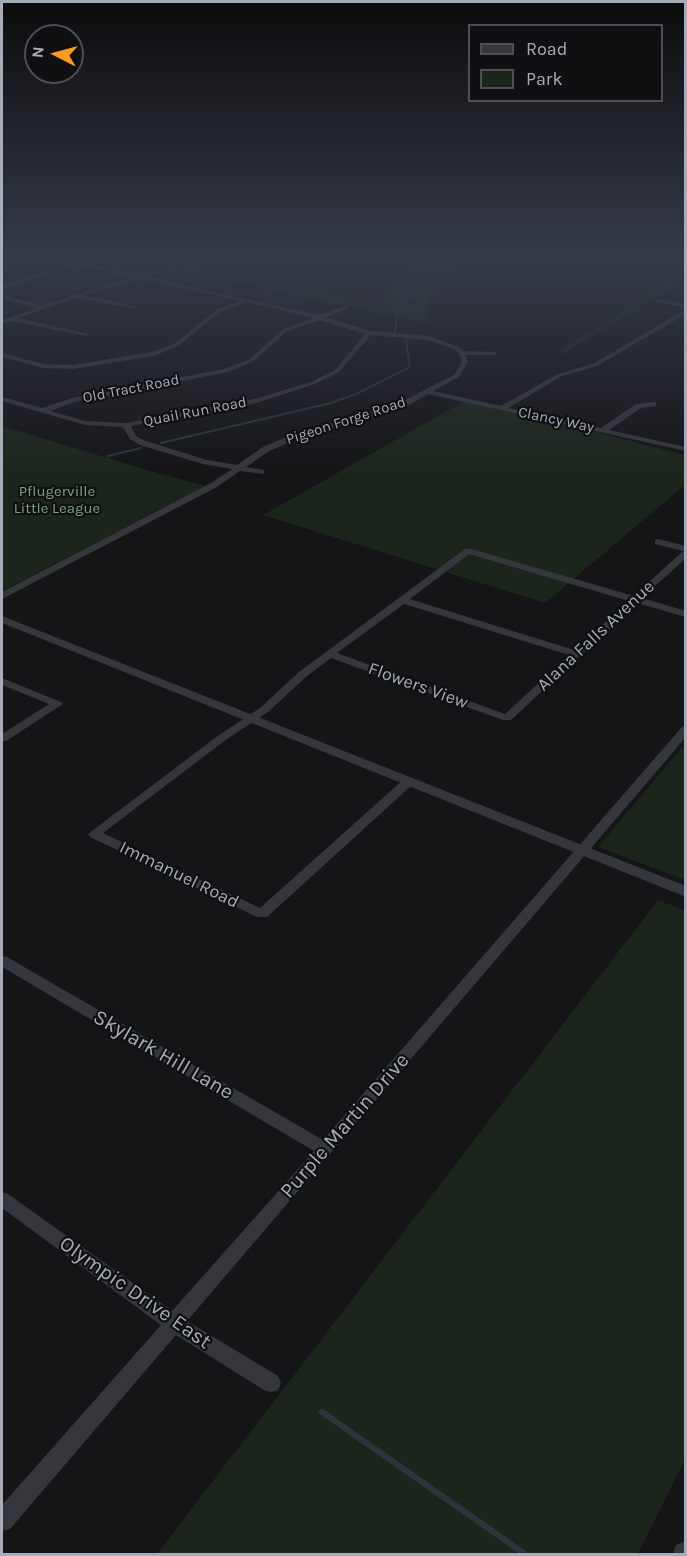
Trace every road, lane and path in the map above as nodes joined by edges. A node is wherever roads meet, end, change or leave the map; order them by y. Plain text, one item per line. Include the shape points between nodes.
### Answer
1 (66, 331) edge
2 (194, 331) edge
3 (284, 331) edge
4 (362, 331) edge
5 (654, 331) edge
6 (369, 333) junction
7 (85, 335) dead end
8 (462, 353) junction
9 (494, 353) dead end
10 (2, 355) edge
11 (426, 392) junction
12 (2, 399) edge
13 (653, 404) dead end
14 (503, 408) junction
15 (42, 411) junction
16 (126, 425) junction
17 (330, 427) junction
18 (603, 430) junction
19 (341, 431) dead end
20 (686, 449) edge
21 (238, 468) junction
22 (261, 472) dead end
23 (658, 542) dead end
24 (686, 551) edge
25 (2, 596) edge
26 (636, 599) junction
27 (402, 600) junction
28 (686, 614) edge
29 (2, 619) edge
30 (329, 654) junction
31 (576, 654) junction
32 (2, 681) edge
33 (507, 718) joint
34 (250, 719) junction
35 (686, 729) edge
36 (2, 738) edge
37 (408, 782) junction
38 (581, 851) junction
39 (686, 892) edge
40 (2, 961) edge
41 (325, 1149) junction
42 (2, 1199) edge
43 (175, 1324) junction
44 (271, 1383) dead end
45 (2, 1521) edge

1 - 7 street
2 - 10 street via 176,345 154,354 73,367 43,366
3 - 15 street, Old Tract Road via 252,360 226,372 72,400
4 - 6 street
5 - 14 street via 595,365 560,375
6 - 8 street via 429,338
6 - 16 street, Quail Run Road via 337,371 313,383 256,401
8 - 9 street
8 - 11 street, Pigeon Forge Road via 465,362 457,376
11 - 14 street, Clancy Way
11 - 17 street, Pigeon Forge Road via 406,403
12 - 15 street, Quail Run Road
13 - 18 street via 639,406
14 - 18 street, Clancy Way
15 - 16 street, Quail Run Road via 85,423
16 - 21 street via 142,443
17 - 19 street
17 - 21 street, Pigeon Forge Road via 266,449
18 - 20 street, Clancy Way
21 - 22 street
21 - 25 street, Pigeon Forge Road via 214,485
23 - 24 street
24 - 26 street, Alana Falls Avenue
26 - 27 street via 468,551
26 - 28 street
26 - 31 street, Alana Falls Avenue
27 - 30 street
27 - 31 street
29 - 34 street
30 - 33 street, Flowers View
30 - 34 street
31 - 33 street, Alana Falls Avenue
32 - 36 street via 57,704
34 - 37 street
34 - 37 street, Immanuel Road via 94,834 262,914
35 - 38 street, Purple Martin Drive
37 - 38 street
38 - 39 street
38 - 41 street, Purple Martin Drive
40 - 41 street, Skylark Hill Lane
41 - 43 street, Purple Martin Drive
42 - 43 street, Olympic Drive East
43 - 44 street, Olympic Drive East
43 - 45 street, Purple Martin Drive

